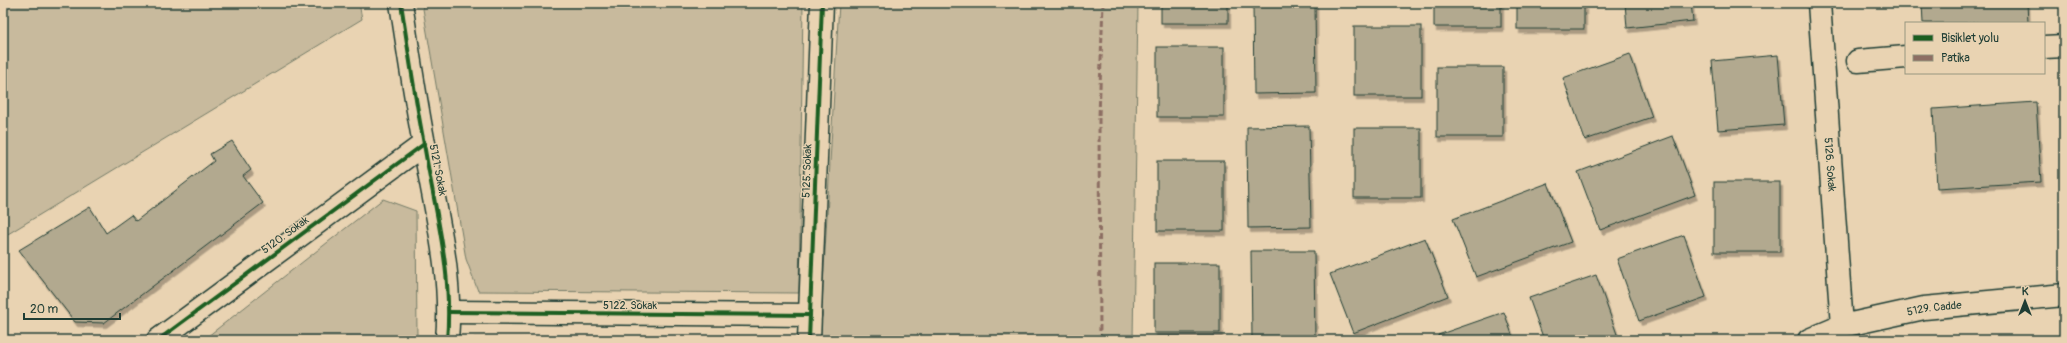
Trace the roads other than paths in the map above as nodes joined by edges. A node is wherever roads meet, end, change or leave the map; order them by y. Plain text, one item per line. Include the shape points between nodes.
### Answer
1 (401, 3) edge
2 (822, 3) edge
3 (1819, 3) edge
4 (2064, 46) edge
5 (2045, 47) edge
6 (1905, 57) edge
7 (1858, 61) dead end
8 (424, 144) junction
9 (2064, 295) edge
10 (449, 312) junction
11 (810, 315) junction
12 (1842, 326) junction
13 (158, 340) edge
14 (447, 340) edge
15 (809, 340) edge
16 (1809, 340) edge

1 - 8 street, 5121. Sokak
2 - 11 street, 5125. Sokak
3 - 12 street, 5126. Sokak
4 - 5 street
6 - 7 street
8 - 10 street, 5121. Sokak via 445,253
8 - 13 street, 5120. Sokak
9 - 12 street, 5129. Cadde via 1924,308
10 - 11 street, 5122. Sokak
10 - 14 street, 5121. Sokak
11 - 15 street, 5125. Sokak
12 - 16 street, 5129. Cadde

